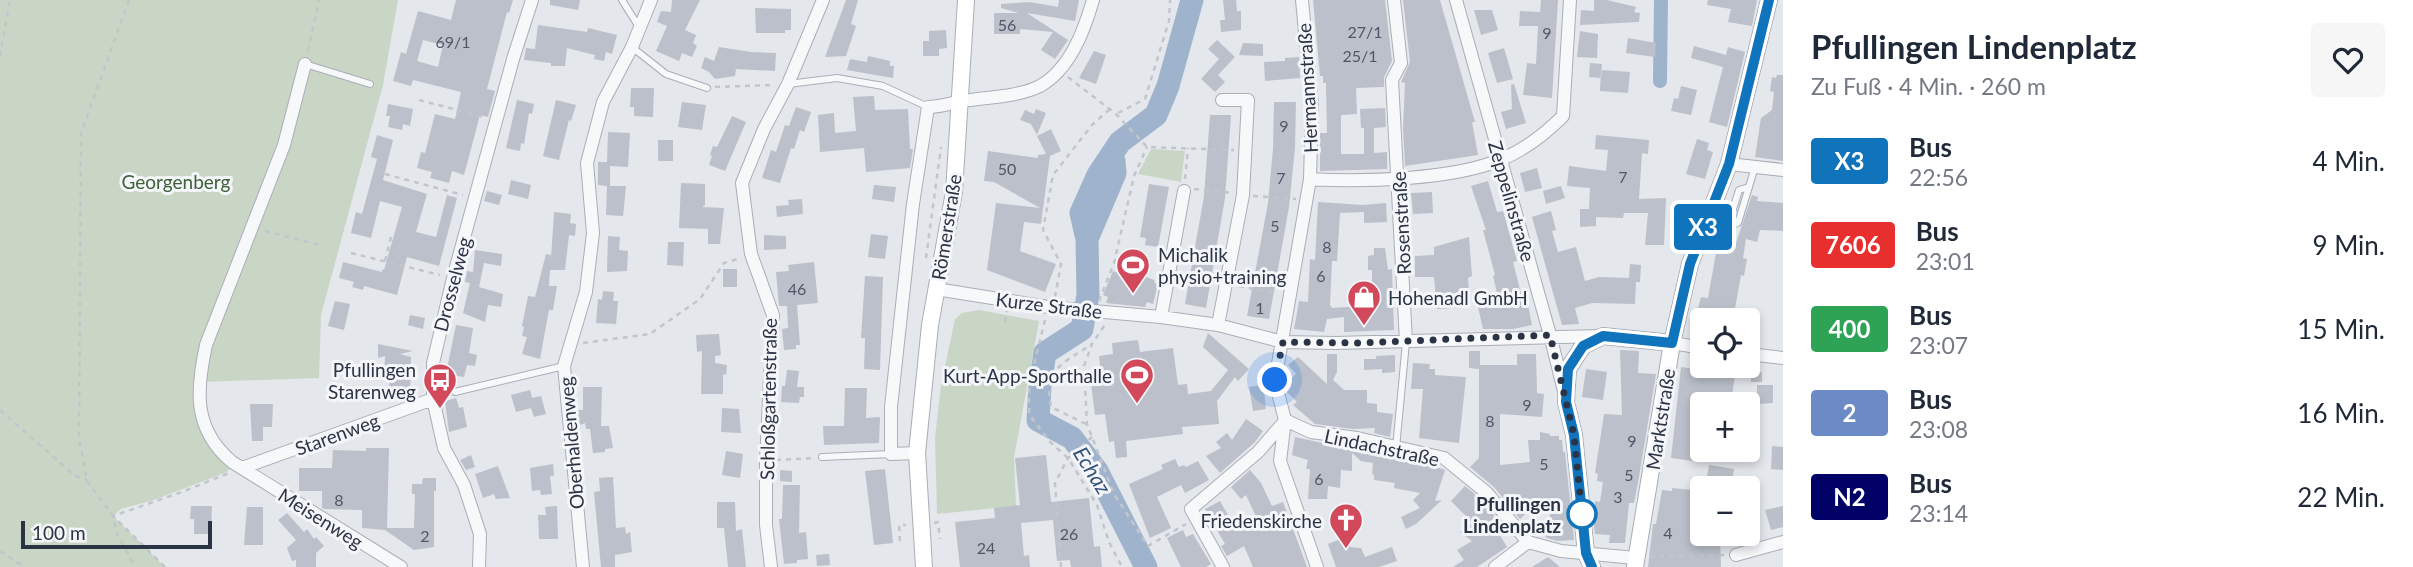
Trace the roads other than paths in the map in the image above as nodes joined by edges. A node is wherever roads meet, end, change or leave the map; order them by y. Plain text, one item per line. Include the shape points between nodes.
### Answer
1 (532, 0) edge
2 (622, 0) edge
3 (651, 0) edge
4 (823, 0) edge
5 (966, 0) edge
6 (1093, 0) edge
7 (1302, 0) edge
8 (1394, 0) edge
9 (1456, 0) edge
10 (1570, 0) edge
11 (1769, 0) edge
12 (640, 28) junction
13 (632, 47) junction
14 (305, 64) joint
15 (370, 84) dead end
16 (783, 84) junction
17 (707, 88) road end
18 (1222, 100) dead end
19 (960, 101) junction
20 (928, 107) junction
21 (1500, 160) junction
22 (1729, 164) junction
23 (1755, 167) junction
24 (1783, 170) edge
25 (1399, 177) junction
26 (1310, 179) junction
27 (1184, 191) dead end
28 (1701, 232) junction
29 (936, 289) junction
30 (1161, 317) junction
31 (1218, 325) junction
32 (1550, 335) junction
33 (1603, 336) junction
34 (1283, 342) junction
35 (1406, 342) junction
36 (1672, 343) junction
37 (1690, 346) edge
38 (1760, 355) edge
39 (1783, 358) edge
40 (564, 366) junction
41 (455, 392) dead end
42 (433, 399) junction
43 (1566, 402) junction
44 (1285, 420) junction
45 (1396, 448) junction
46 (917, 453) junction
47 (891, 454) junction
48 (822, 457) road end
49 (242, 468) junction
50 (1528, 542) junction
51 (1783, 542) edge
52 (1736, 555) road end
53 (1589, 560) edge
54 (1635, 562) edge
55 (401, 567) edge
56 (479, 567) edge
57 (583, 567) edge
58 (771, 567) edge
59 (924, 567) edge
60 (1223, 567) edge
61 (1317, 567) edge
62 (1495, 567) edge

1 - 42 street, Drosselweg via 453,278 433,363
2 - 12 lane
3 - 12 street, Oberhaldenweg
4 - 16 street, Schloßgartenstraße
5 - 19 main road, Römerstraße
6 - 19 street via 1084,30 1060,70 1039,87
7 - 26 street, Hermannstraße via 1312,105
8 - 25 street, Rosenstraße via 1401,62 1392,80
9 - 21 street, Zeppelinstraße
10 - 21 street via 1563,116 1526,148
11 - 22 main road, Marktstraße via 1752,42
12 - 13 street, Oberhaldenweg
13 - 17 lane via 666,74
13 - 40 street, Oberhaldenweg via 603,102 587,163 593,233 586,292
14 - 15 lane
14 - 49 street, Meisenweg via 284,145 201,366 199,401 209,438
16 - 20 lane via 838,78 883,86
16 - 58 street, Schloßgartenstraße via 743,183 751,254 773,315 766,461
18 - 31 street via 1248,100 1242,195
19 - 20 street
19 - 29 main road, Römerstraße via 954,192
20 - 47 street, Römerstraße via 891,407
21 - 25 street via 1453,172
21 - 32 street, Zeppelinstraße
22 - 23 street
22 - 28 main road, Marktstraße
23 - 24 street
23 - 28 lane via 1738,223
25 - 26 street via 1355,182
25 - 35 street, Rosenstraße
26 - 34 street, Hermannstraße
27 - 30 street
28 - 36 main road, Marktstraße
29 - 30 street, Kurze Straße
29 - 46 main road, Römerstraße
30 - 31 street, Kurze Straße
31 - 34 street, Kurze Straße
32 - 33 street, Kurze Straße
32 - 35 street, Kurze Straße
32 - 43 street, Zeppelinstraße
33 - 36 main road, Kurze Straße
33 - 43 main road, Zeppelinstraße via 1583,346 1568,369
34 - 35 street, Kurze Straße
34 - 44 street via 1275,380
35 - 45 lane, Rosenstraße
36 - 37 street, Kurze Straße
36 - 54 main road, Marktstraße
38 - 39 street
40 - 41 lane
40 - 57 street, Oberhaldenweg
42 - 49 street, Starenweg
42 - 56 street, Drosselweg via 444,448 464,485 480,534
43 - 53 main road, Zeppelinstraße
44 - 45 street, Lindachstraße via 1311,432
44 - 60 street via 1258,452 1191,509
44 - 61 street via 1280,461
45 - 50 street, Lindachstraße via 1444,458 1487,493
46 - 47 street
46 - 59 main road, Römerstraße
47 - 48 lane
49 - 55 street, Meisenweg
50 - 53 street
50 - 62 street
51 - 52 street
53 - 54 street

